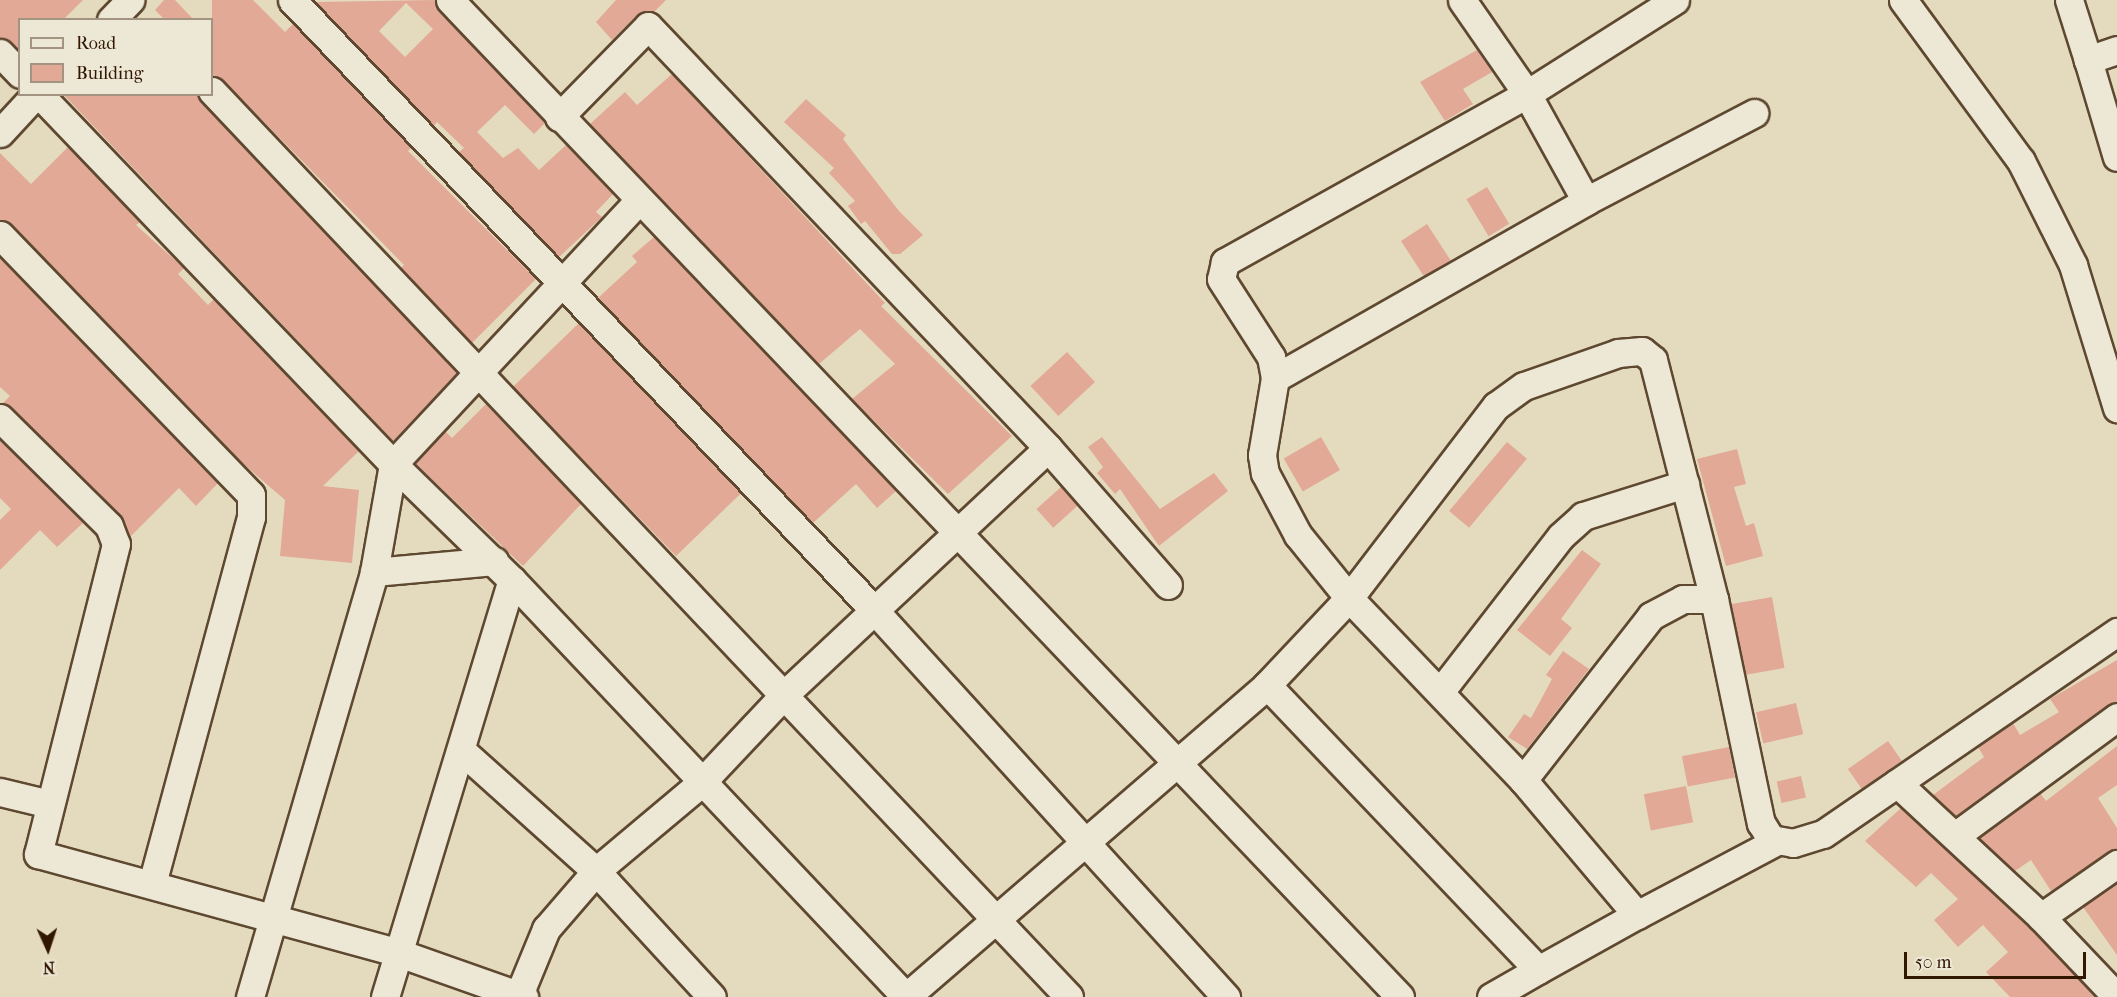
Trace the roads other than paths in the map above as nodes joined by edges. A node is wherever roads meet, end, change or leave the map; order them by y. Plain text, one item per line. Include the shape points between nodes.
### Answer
1 (292, 0) edge
2 (450, 0) edge
3 (1462, 0) edge
4 (1675, 0) edge
5 (1903, 0) edge
6 (2069, 0) edge
7 (2117, 50) edge
8 (0, 53) edge
9 (2088, 60) junction
10 (18, 72) edge
11 (213, 92) edge
12 (1527, 94) junction
13 (36, 96) edge
14 (40, 96) edge
15 (1754, 112) dead end
16 (559, 117) junction
17 (0, 133) edge
18 (2117, 157) edge
19 (639, 200) junction
20 (1586, 201) junction
21 (0, 235) edge
22 (564, 281) junction
23 (479, 368) junction
24 (1275, 378) junction
25 (2117, 408) edge
26 (0, 418) edge
27 (1048, 448) junction
28 (393, 464) junction
29 (1684, 484) junction
30 (959, 532) junction
31 (503, 570) junction
32 (374, 572) junction
33 (1168, 585) dead end
34 (1349, 598) junction
35 (1714, 599) junction
36 (875, 611) junction
37 (2117, 632) edge
38 (1268, 685) junction
39 (1440, 692) junction
40 (785, 694) junction
41 (2117, 717) edge
42 (461, 750) junction
43 (1175, 761) junction
44 (1523, 780) junction
45 (702, 782) junction
46 (1897, 783) junction
47 (0, 792) edge
48 (50, 804) junction
49 (1955, 836) junction
50 (1776, 841) junction
51 (1084, 846) junction
52 (2117, 864) edge
53 (596, 871) junction
54 (152, 884) junction
55 (1637, 915) junction
56 (269, 917) junction
57 (2041, 917) junction
58 (999, 921) junction
59 (396, 952) junction
60 (1539, 970) junction
61 (521, 995) edge
62 (249, 997) edge
63 (385, 997) edge
64 (712, 997) edge
65 (906, 997) edge
66 (1069, 997) edge
67 (1226, 997) edge
68 (1400, 997) edge
69 (1491, 997) edge
70 (2117, 997) edge

1 - 22 street
2 - 16 street
3 - 12 street
4 - 12 street
5 - 25 street via 2021,161 2073,265
6 - 9 street
7 - 9 street
8 - 10 street
9 - 18 street
11 - 23 street
12 - 20 street
12 - 24 street via 1225,262 1222,286 1265,346
13 - 17 street
14 - 28 street
15 - 20 street
16 - 19 street
16 - 27 street via 648,26
19 - 22 street
19 - 30 street
20 - 24 street
21 - 54 street via 242,480 250,495 250,523
22 - 23 street
22 - 36 street
23 - 28 street
23 - 40 street
24 - 34 street via 1263,437 1265,473 1298,535
26 - 48 street via 109,526 116,544
27 - 30 street
27 - 33 street
28 - 31 street
28 - 32 street
29 - 34 street via 1653,360 1632,351 1597,360 1524,386 1496,406
29 - 35 street
29 - 39 street via 1584,516 1561,536
30 - 36 street
30 - 43 street
31 - 32 street
31 - 42 street
31 - 45 street
32 - 56 street
34 - 38 street
34 - 39 street
35 - 44 street via 1683,599 1651,616
35 - 50 street via 1761,823
36 - 40 street
36 - 51 street
37 - 46 street
38 - 43 street
38 - 60 street
39 - 44 street
40 - 45 street
40 - 58 street
41 - 49 street
42 - 53 street
42 - 59 street
43 - 51 street
43 - 68 street
44 - 55 street
45 - 53 street
45 - 65 street
46 - 49 street
46 - 50 street via 1823,834 1793,843
47 - 48 street
48 - 54 street via 38,854
49 - 57 street
50 - 55 street
51 - 58 street
51 - 67 street
52 - 57 street
53 - 61 street via 550,924
53 - 64 street
54 - 56 street
55 - 60 street
56 - 59 street
56 - 62 street
57 - 70 street
58 - 65 street
58 - 66 street
59 - 61 street
59 - 63 street
60 - 69 street

